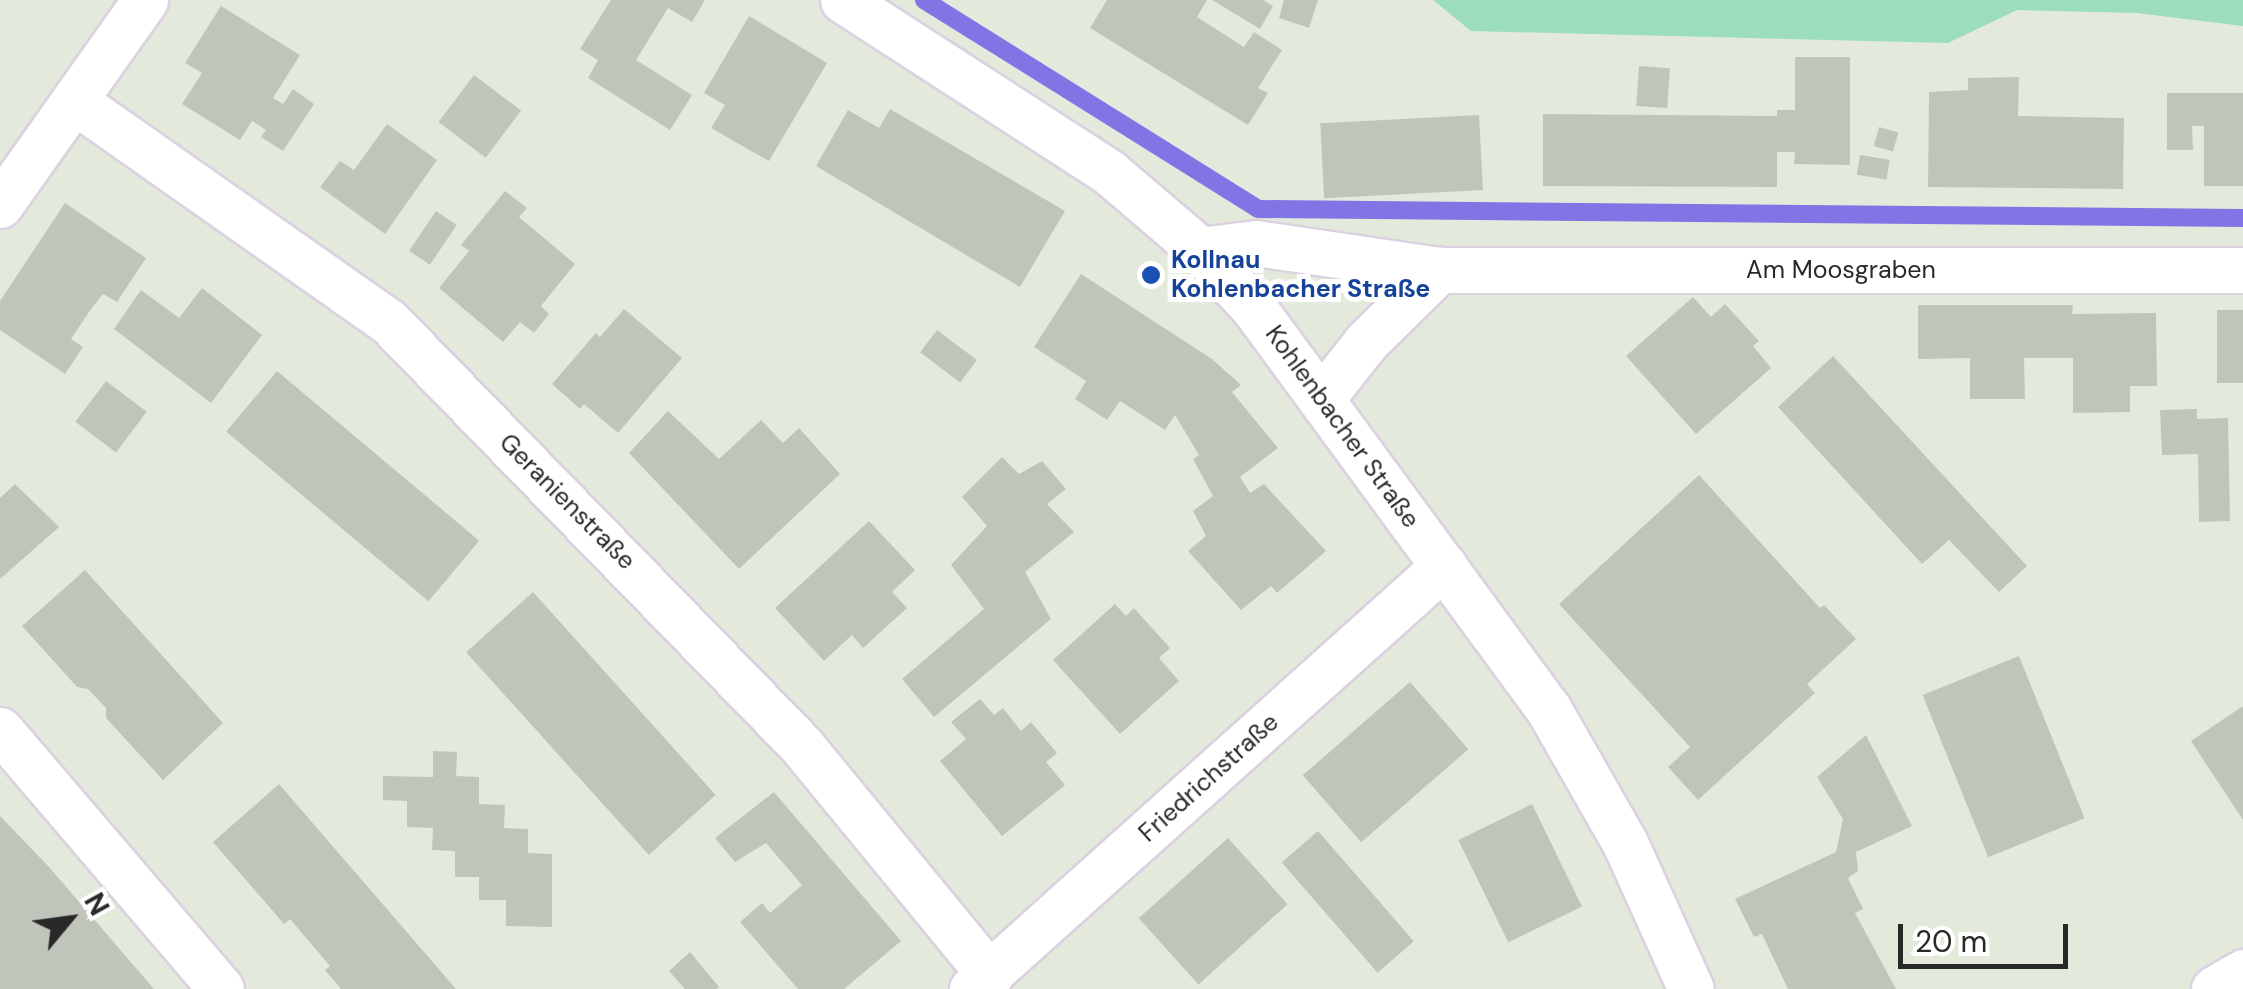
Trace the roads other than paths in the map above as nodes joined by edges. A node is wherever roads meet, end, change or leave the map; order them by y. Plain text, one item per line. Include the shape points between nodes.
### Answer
1 (145, 0) edge
2 (843, 0) edge
3 (76, 102) junction
4 (0, 205) edge
5 (1200, 250) junction
6 (1439, 270) junction
7 (2243, 270) edge
8 (1321, 399) junction
9 (1444, 566) junction
10 (0, 730) edge
11 (2243, 972) edge
12 (981, 982) edge
13 (221, 989) edge
14 (1691, 989) edge
15 (2214, 989) edge

1 - 3 street
2 - 5 street, Kohlenbacher Straße via 1110,172
3 - 4 street
3 - 12 street, Geranienstraße via 388,322 802,745
5 - 6 street, Am Moosgraben via 1256,244
5 - 8 street, Kohlenbacher Straße via 1253,307
6 - 7 street, Am Moosgraben
6 - 8 street via 1366,342
8 - 9 street, Kohlenbacher Straße
9 - 12 street, Friedrichstraße
9 - 14 street, Kohlenbacher Straße via 1549,710 1625,843
10 - 13 street
11 - 15 street

